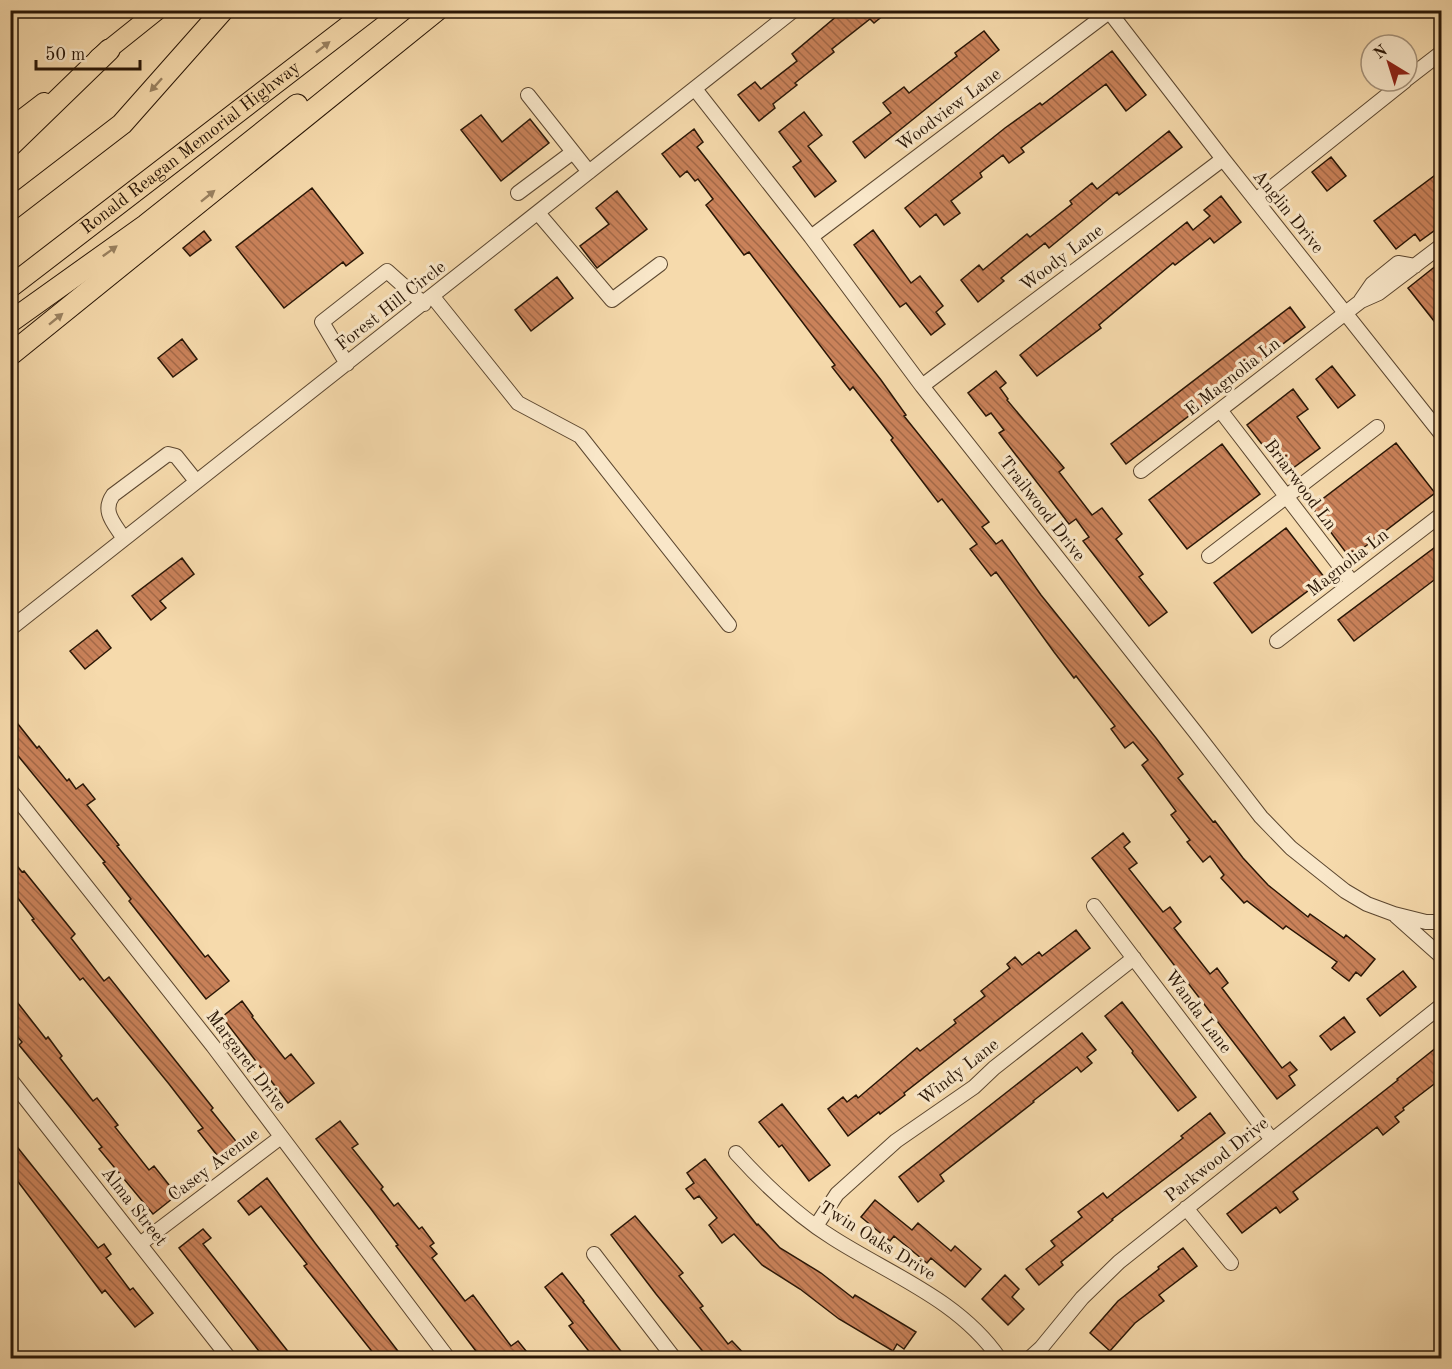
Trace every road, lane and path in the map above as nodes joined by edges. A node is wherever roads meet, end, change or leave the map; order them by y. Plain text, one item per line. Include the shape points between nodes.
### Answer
1 (158, 10) edge
2 (223, 10) edge
3 (370, 10) edge
4 (419, 10) edge
5 (437, 10) edge
6 (794, 10) edge
7 (1108, 11) edge
8 (109, 50) junction
9 (1442, 52) edge
10 (1419, 70) edge
11 (695, 89) junction
12 (1390, 93) edge
13 (528, 94) dead end
14 (10, 128) edge
15 (10, 146) edge
16 (573, 152) junction
17 (1223, 159) junction
18 (589, 172) junction
19 (518, 193) dead end
20 (1256, 200) junction
21 (10, 210) edge
22 (538, 213) junction
23 (811, 237) junction
24 (1442, 245) edge
25 (660, 264) dead end
26 (10, 287) edge
27 (429, 300) junction
28 (1346, 312) junction
29 (10, 322) edge
30 (10, 355) edge
31 (347, 364) junction
32 (922, 386) junction
33 (1220, 410) junction
34 (1377, 427) dead end
35 (1442, 435) edge
36 (1142, 471) dead end
37 (196, 482) junction
38 (1286, 496) junction
39 (1442, 514) edge
40 (124, 539) junction
41 (1209, 556) dead end
42 (1352, 582) junction
43 (729, 625) dead end
44 (10, 629) edge
45 (1277, 641) dead end
46 (10, 790) edge
47 (1094, 906) dead end
48 (1394, 914) junction
49 (1442, 922) edge
50 (1442, 957) edge
51 (1134, 958) junction
52 (1442, 1005) edge
53 (10, 1079) edge
54 (281, 1137) junction
55 (1272, 1140) junction
56 (736, 1153) dead end
57 (1186, 1208) junction
58 (816, 1226) junction
59 (140, 1244) junction
60 (594, 1254) dead end
61 (1231, 1263) dead end
62 (229, 1359) edge
63 (448, 1359) edge
64 (674, 1359) edge
65 (999, 1359) edge
66 (1030, 1359) edge

1 - 8 main road
2 -> 21 highway via 122,124
26 -> 3 highway, Ronald Reagan Memorial Highway
29 -> 4 highway via 146,225
30 -> 5 highway
6 - 11 street, Forest Hill Circle
7 - 17 street, Anglin Drive
7 - 23 street, Woodview Lane
8 - 14 main road
8 - 15 highway
9 - 10 street
11 - 18 street, Forest Hill Circle
11 - 23 street, Trailwood Drive
12 - 20 street
13 - 16 street
16 - 18 street
16 - 19 street
17 - 20 street, Anglin Drive
17 - 32 street, Woody Lane
18 - 22 street, Forest Hill Circle
20 - 28 street, Anglin Drive
22 - 25 street via 612,300
22 - 27 street, Forest Hill Circle
23 - 32 street, Trailwood Drive
24 - 28 street, E Magnolia Ln via 1379,293
27 - 31 street, Forest Hill Circle
27 - 31 street via 387,271 322,322
27 - 43 street via 518,403 580,436
28 - 33 street, E Magnolia Ln
28 - 35 street, Anglin Drive
31 - 37 street, Forest Hill Circle
32 - 48 street, Trailwood Drive via 1261,818 1345,891
33 - 36 street, E Magnolia Ln
33 - 38 street, Briarwood Ln
34 - 38 street
37 - 40 street, Forest Hill Circle
37 - 40 street via 176,456 168,454 113,495 108,514
38 - 41 street
38 - 42 street, Briarwood Ln
39 - 42 street, Magnolia Ln
40 - 44 street, Forest Hill Circle
42 - 45 street, Magnolia Ln
46 - 54 street, Margaret Drive
47 - 51 street, Wanda Lane
48 - 49 street, Trailwood Drive
48 - 50 street, Trailwood Drive
51 - 55 street, Wanda Lane
51 - 58 street, Windy Lane via 974,1087 896,1141 837,1194
52 - 55 street, Parkwood Drive
53 - 59 street, Alma Street
54 - 59 street, Casey Avenue
54 - 63 street, Margaret Drive
55 - 57 street, Parkwood Drive
56 - 58 street, Twin Oaks Drive via 785,1203
57 - 61 street
57 - 66 street, Parkwood Drive via 1082,1298
58 - 65 street, Twin Oaks Drive via 963,1318 986,1339
59 - 62 street, Alma Street
60 - 64 street

